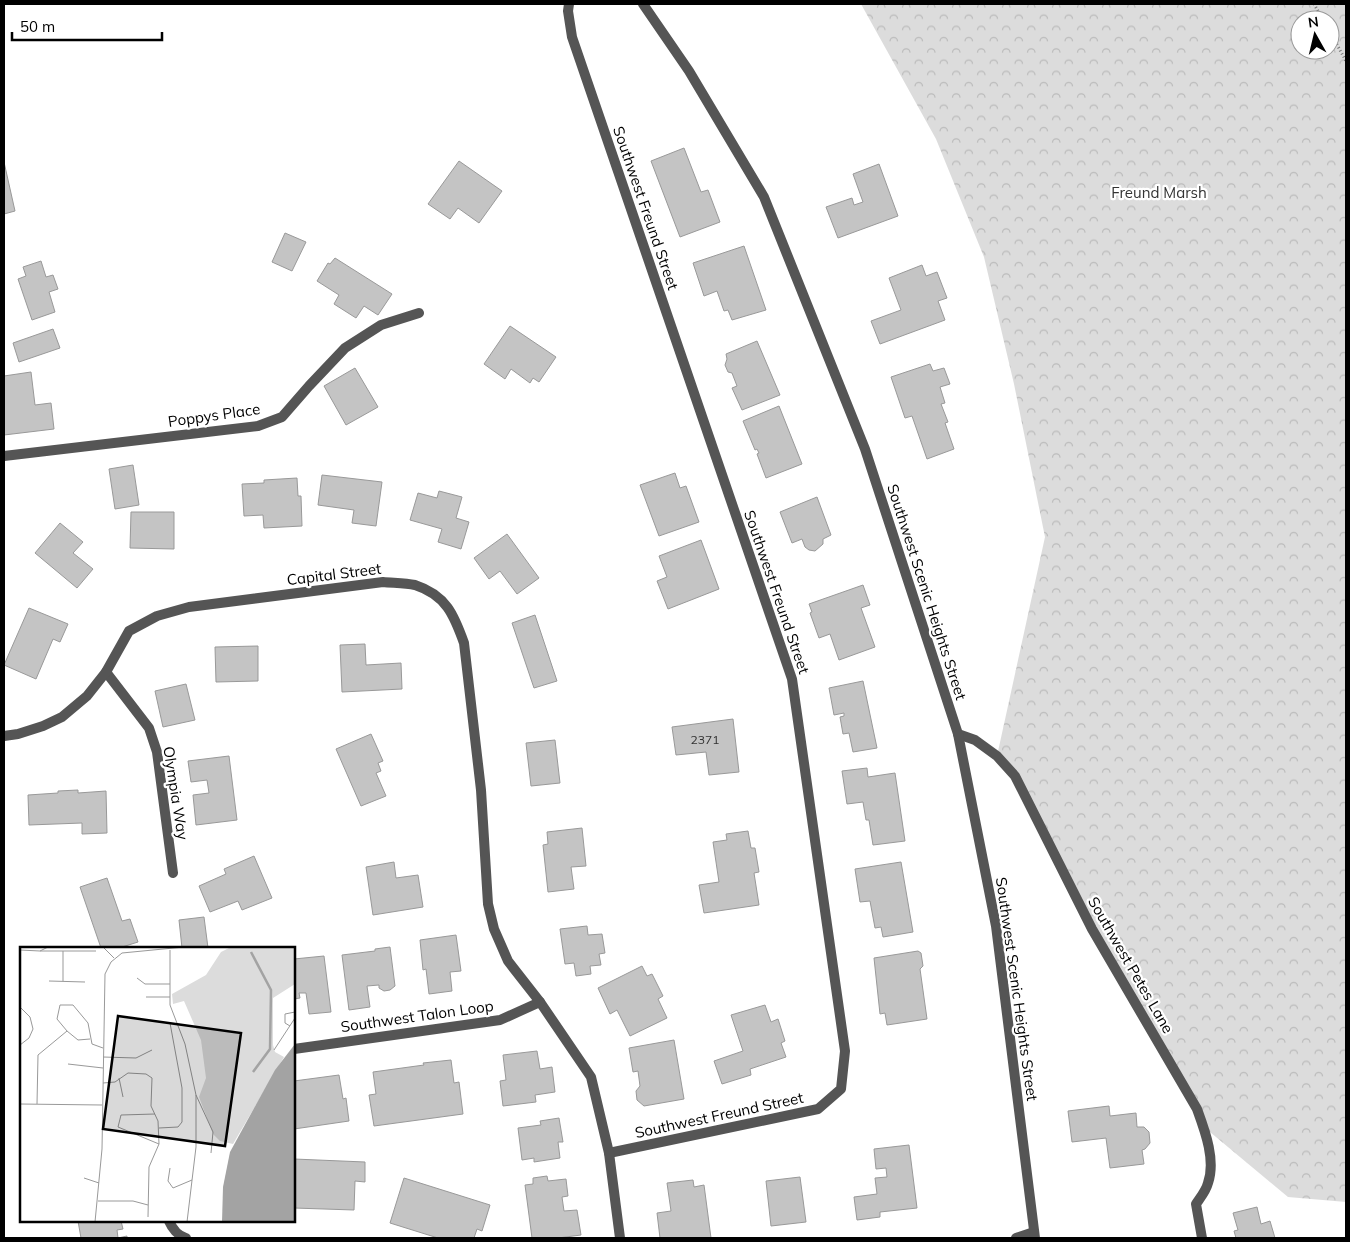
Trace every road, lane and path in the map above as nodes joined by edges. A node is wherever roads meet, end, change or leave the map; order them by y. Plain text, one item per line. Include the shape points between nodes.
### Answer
1 (569, 4) edge
2 (643, 4) edge
3 (419, 312) dead end
4 (4, 456) edge
5 (106, 672) junction
6 (958, 734) junction
7 (4, 736) edge
8 (173, 873) dead end
9 (540, 1002) junction
10 (295, 1049) edge
11 (609, 1152) junction
12 (169, 1222) edge
13 (1035, 1235) edge
14 (186, 1238) edge
15 (620, 1238) edge
16 (1016, 1238) edge
17 (1202, 1238) edge

1 - 11 street, Southwest Freund Street via 572,37 792,679 845,1051 841,1089 818,1109
2 - 6 street, Southwest Scenic Heights Street via 689,71 764,197 865,449
3 - 4 street, Poppys Place via 381,325 345,348 282,417 258,426
5 - 7 street, Capital Street via 87,696 62,717 43,726
5 - 8 street, Olympia Way via 149,728 157,752
5 - 9 street, Capital Street via 129,631 157,616 189,607 383,582 414,585 434,593 448,606 464,643 481,790 488,904 494,929 508,961
6 - 13 street, Southwest Scenic Heights Street via 996,926
6 - 17 street, Southwest Petes Lane via 975,740 997,756 1015,776 1092,929 1197,1109 1211,1160 1208,1185 1196,1204
9 - 10 street, Southwest Talon Loop via 500,1020
9 - 11 street, Capital Street via 591,1076
11 - 15 street, Capital Street
12 - 14 street via 181,1237
13 - 16 street

